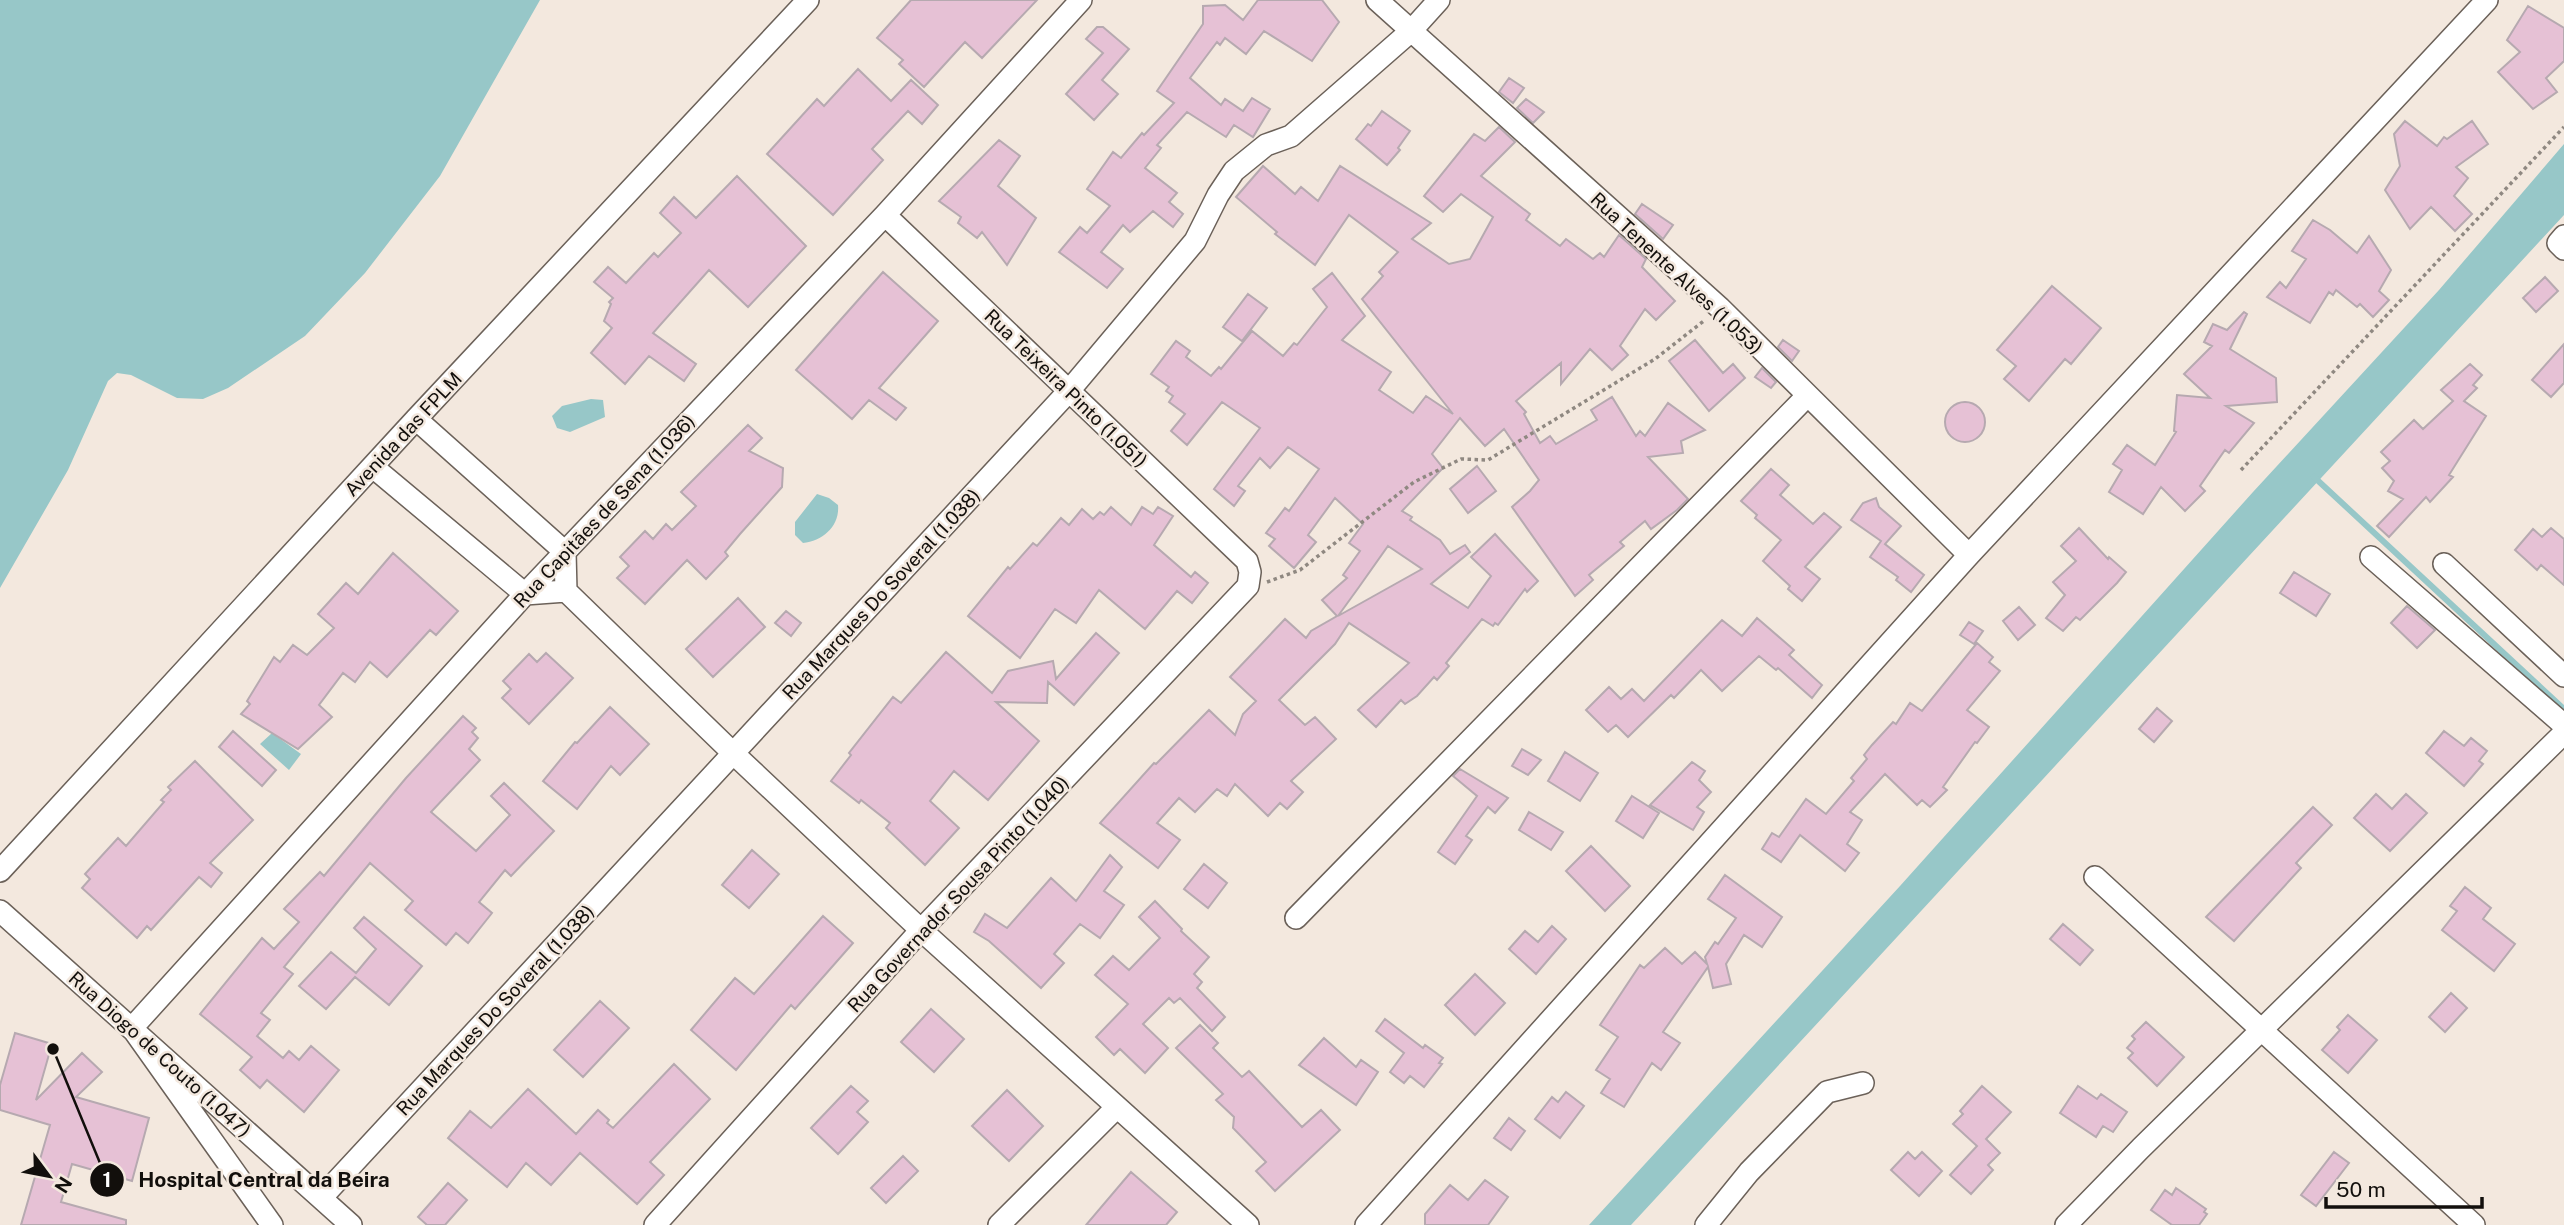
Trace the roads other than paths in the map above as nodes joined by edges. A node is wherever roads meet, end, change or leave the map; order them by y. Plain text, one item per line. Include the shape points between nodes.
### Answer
1 (808, 0) edge
2 (1082, 0) edge
3 (1377, 0) edge
4 (1439, 0) edge
5 (2487, 0) edge
6 (1411, 31) junction
7 (885, 215) junction
8 (2564, 236) edge
9 (2564, 249) edge
10 (1068, 392) junction
11 (1807, 396) junction
12 (415, 419) junction
13 (373, 467) junction
14 (565, 552) junction
15 (1969, 555) junction
16 (2371, 557) dead end
17 (2444, 564) dead end
18 (1248, 586) joint
19 (566, 591) junction
20 (525, 594) junction
21 (2564, 676) edge
22 (2564, 724) edge
23 (2564, 733) edge
24 (734, 754) junction
25 (0, 871) edge
26 (2095, 877) dead end
27 (0, 911) edge
28 (1296, 918) dead end
29 (921, 930) junction
30 (132, 1028) junction
31 (2262, 1030) junction
32 (1863, 1083) dead end
33 (1116, 1107) junction
34 (321, 1198) junction
35 (2450, 1218) edge
36 (272, 1225) edge
37 (351, 1225) edge
38 (655, 1225) edge
39 (999, 1225) edge
40 (1248, 1225) edge
41 (1366, 1225) edge
42 (1706, 1225) edge
43 (2066, 1225) edge
44 (2474, 1225) edge

1 - 12 street, Avenida das FPLM
2 - 7 street, Rua Capitães de Sena (1.036)
3 - 6 street, Rua Tenente Alves (1.053)
4 - 6 street, Rua Marques Do Soveral (1.038)
5 - 15 street
6 - 10 street, Rua Marques Do Soveral (1.038) via 1292,136 1266,145 1234,171 1195,241
6 - 11 street, Rua Tenente Alves (1.053) via 1720,308
7 - 10 street, Rua Teixeira Pinto (1.051)
7 - 14 street, Rua Capitães de Sena (1.036)
8 - 9 street via 2558,243
10 - 18 street, Rua Teixeira Pinto (1.051) via 1247,561
10 - 24 street, Rua Marques Do Soveral (1.038)
11 - 15 street, Rua Tenente Alves (1.053)
11 - 28 street
12 - 13 street, Avenida das FPLM
12 - 14 street
13 - 20 street
13 - 25 street, Avenida das FPLM
14 - 19 street
14 - 20 street, Rua Capitães de Sena (1.036)
15 - 41 street
16 - 22 street
17 - 21 street
18 - 29 street, Rua Governador Sousa Pinto (1.040)
19 - 20 street
19 - 24 street
20 - 30 street, Rua Capitães de Sena (1.036)
23 - 31 street
24 - 29 street
24 - 34 street, Rua Marques Do Soveral (1.038)
26 - 31 street
27 - 30 street, Rua Diogo de Couto (1.047)
29 - 33 street
29 - 38 street, Rua Governador Sousa Pinto (1.040)
30 - 34 street, Rua Diogo de Couto (1.047)
30 - 36 street
31 - 35 street
31 - 43 street
32 - 42 street via 1827,1092 1749,1172
33 - 39 street
33 - 40 street
34 - 37 street, Rua Diogo de Couto (1.047)
35 - 44 street

